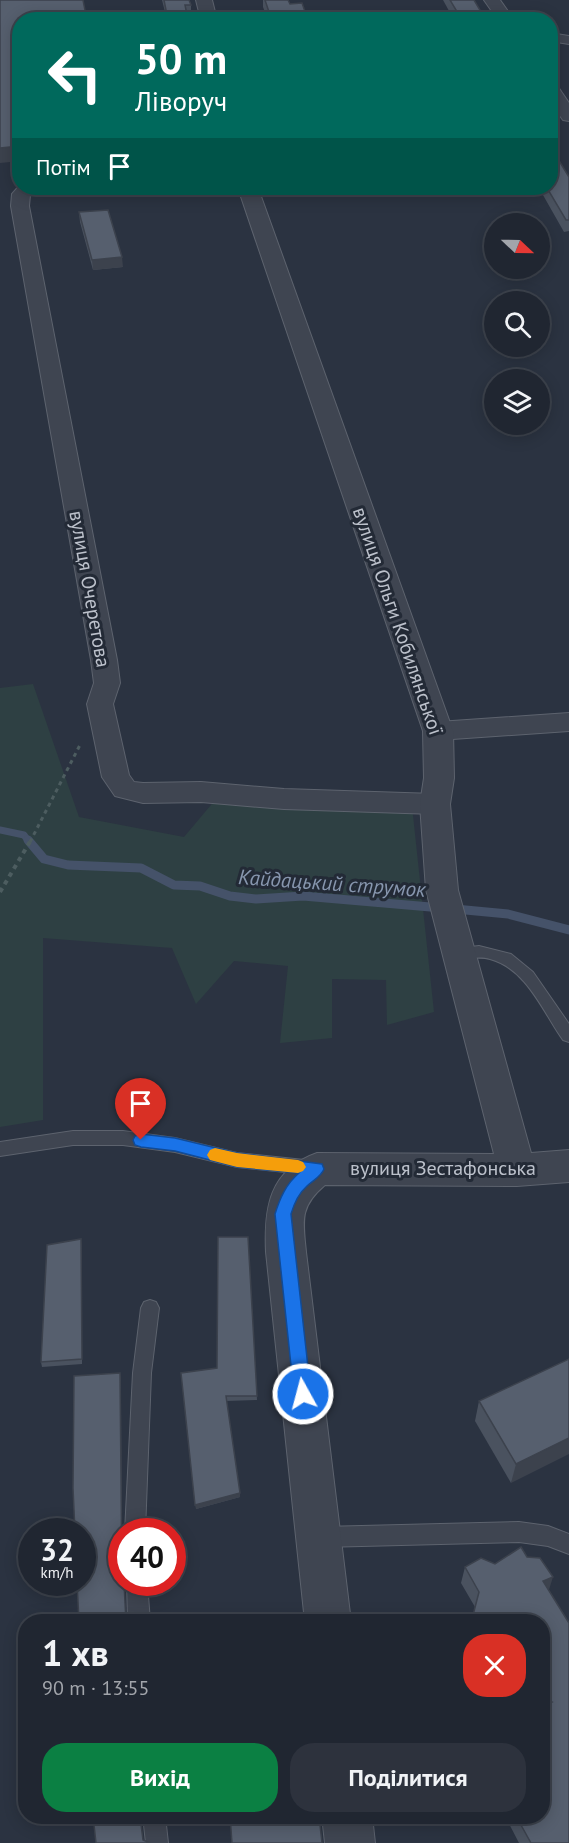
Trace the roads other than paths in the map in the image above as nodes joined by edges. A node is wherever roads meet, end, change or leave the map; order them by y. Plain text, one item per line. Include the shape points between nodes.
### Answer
1 (558, 99) edge
2 (569, 116) edge
3 (21, 195) edge
4 (250, 195) edge
5 (569, 722) edge
6 (438, 731) junction
7 (435, 804) junction
8 (455, 944) junction
9 (569, 1036) edge
10 (0, 1149) edge
11 (569, 1166) edge
12 (317, 1169) junction
13 (517, 1170) junction
14 (150, 1308) dead end
15 (136, 1518) edge
16 (320, 1537) junction
17 (569, 1544) edge
18 (138, 1596) edge
19 (139, 1614) edge
20 (327, 1614) edge
21 (155, 1824) edge
22 (348, 1824) edge
23 (157, 1843) edge
24 (350, 1843) edge

1 - 2 street
3 - 7 street, вулиця Очеретова via 104,660 107,683 100,704 116,777 125,789 132,791
4 - 6 street, вулиця Ольги Кобилянської
5 - 6 street
6 - 7 street, вулиця Ольги Кобилянської
7 - 8 street, вулиця Ольги Кобилянської via 442,890
8 - 9 lane via 503,957 525,972
8 - 13 street, вулиця Ольги Кобилянської
10 - 12 lane via 74,1138 123,1138 237,1160
11 - 13 street, вулиця Зестафонська
12 - 13 street, вулиця Зестафонська
12 - 16 street via 297,1184 283,1214
14 - 15 lane via 142,1373
16 - 17 lane via 519,1532
16 - 20 street
18 - 19 lane
21 - 23 lane
22 - 24 street

